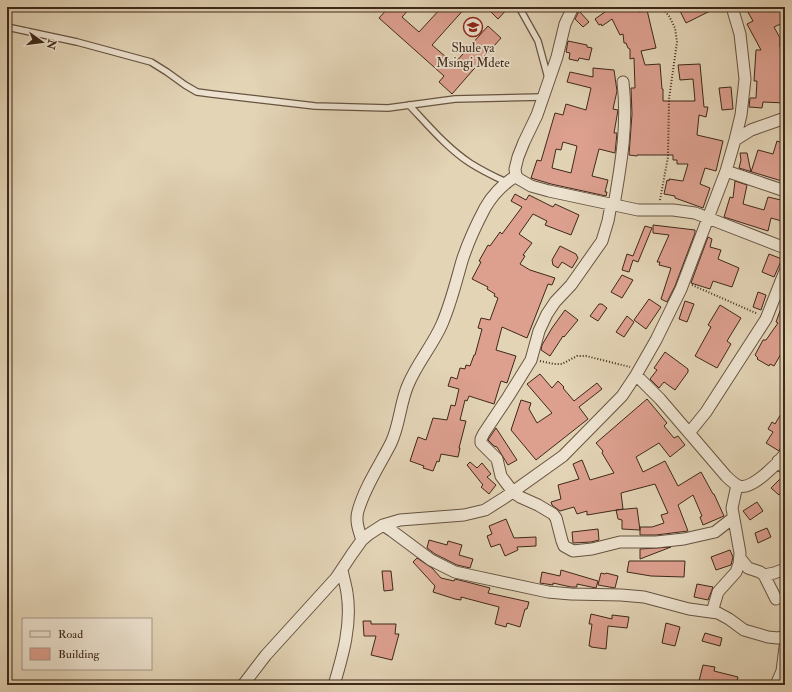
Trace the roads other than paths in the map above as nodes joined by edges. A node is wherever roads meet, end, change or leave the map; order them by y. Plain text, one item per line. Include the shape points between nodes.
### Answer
1 (519, 7) edge
2 (574, 7) edge
3 (732, 7) edge
4 (7, 27) edge
5 (548, 81) junction
6 (623, 82) dead end
7 (543, 97) junction
8 (409, 105) junction
9 (785, 118) edge
10 (735, 140) junction
11 (726, 171) junction
12 (516, 176) junction
13 (506, 182) junction
14 (785, 191) edge
15 (612, 205) junction
16 (708, 218) junction
17 (785, 248) edge
18 (785, 271) edge
19 (637, 372) junction
20 (690, 433) junction
21 (783, 462) edge
22 (737, 485) junction
23 (513, 492) junction
24 (732, 518) junction
25 (383, 525) junction
26 (362, 540) junction
27 (740, 558) junction
28 (785, 568) edge
29 (342, 569) junction
30 (764, 575) junction
31 (776, 599) dead end
32 (712, 612) junction
33 (785, 636) edge
34 (785, 647) edge
35 (243, 685) edge
36 (334, 685) edge
37 (776, 685) edge

1 - 5 lane via 538,41
2 - 5 street via 565,24
3 - 10 street via 740,34 745,79
4 - 8 lane via 151,62 197,92 315,106 388,108
5 - 7 street
6 - 15 street via 625,123 621,164
7 - 8 lane via 455,99
7 - 12 street via 518,157
8 - 13 lane via 459,155
9 - 10 street via 751,130
10 - 11 street
11 - 14 street
11 - 16 street
12 - 13 street
12 - 15 street via 531,186
13 - 26 street via 486,206 464,255 453,297 442,324 408,385 393,437 358,511 357,521
15 - 16 street via 638,210 686,211
15 - 23 street via 602,241 547,314 531,359 481,439 482,445 497,459 501,476
16 - 17 street
16 - 19 street via 684,282
18 - 20 street via 766,319
19 - 20 street
19 - 23 street via 617,401 563,456
20 - 22 street via 726,476
21 - 22 street via 752,483
22 - 24 street via 732,501
23 - 24 street via 553,514 564,546 573,551 620,542 684,539 715,532
23 - 25 street via 485,510 475,513 400,520
24 - 27 street
25 - 26 street
25 - 32 street via 431,560 465,575 548,592 637,596
26 - 29 street
27 - 30 street via 748,568
27 - 32 street via 736,572 718,592
28 - 30 street
29 - 35 street
29 - 36 street via 347,593 348,621 346,640
30 - 31 street
32 - 33 street via 726,617 748,631 768,637
34 - 37 street via 782,671

